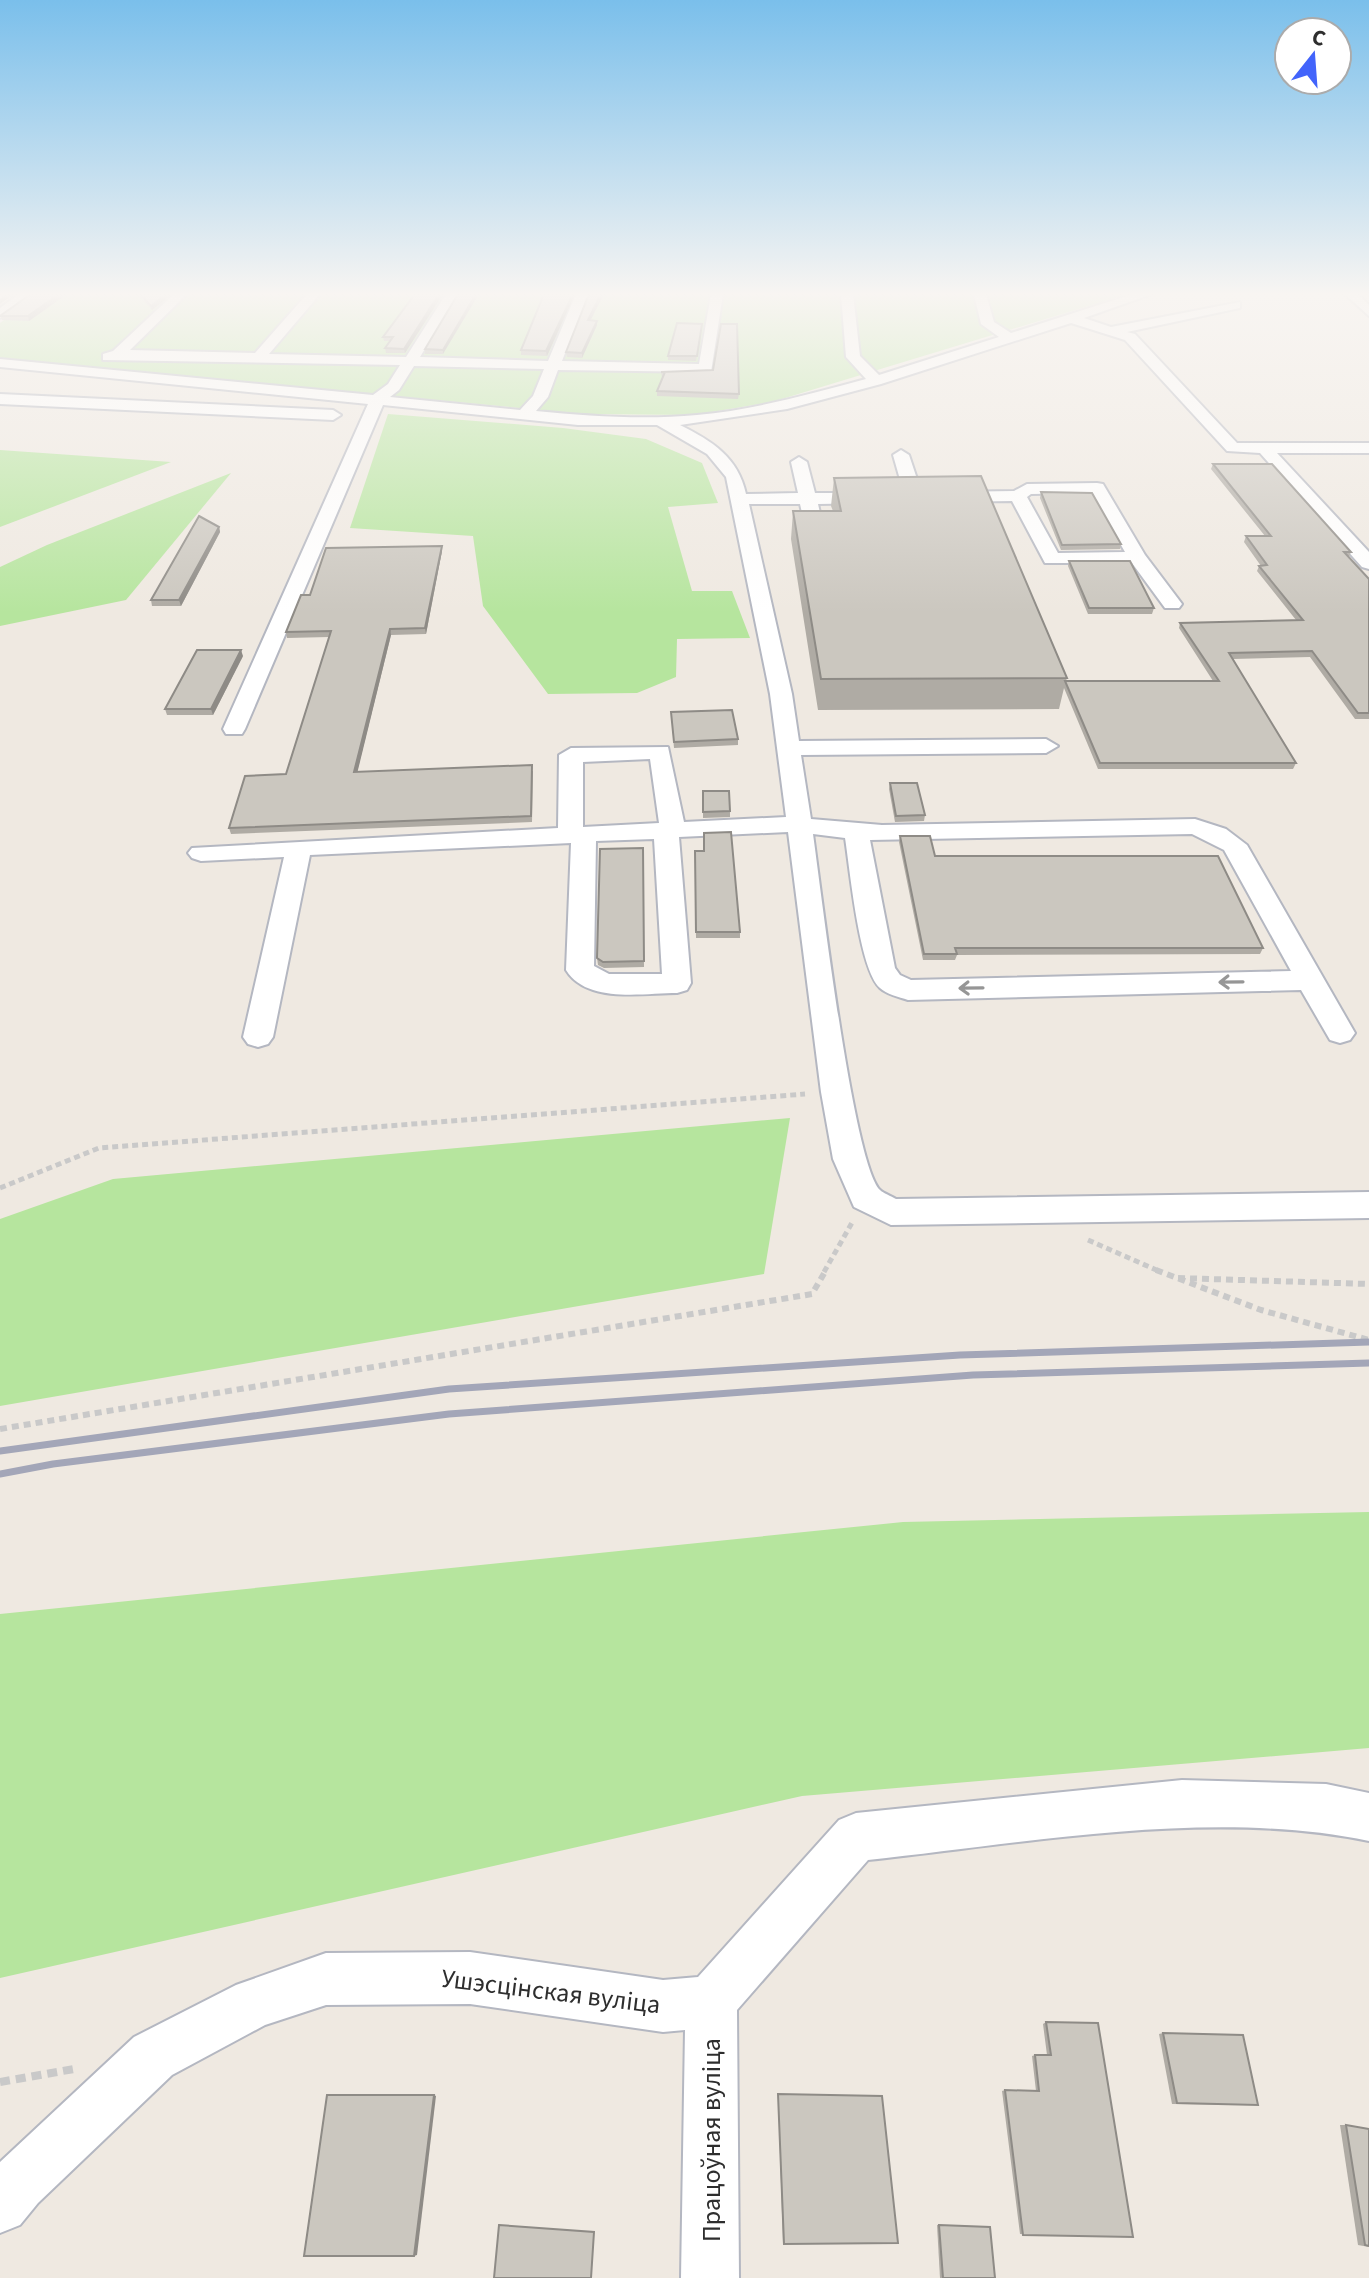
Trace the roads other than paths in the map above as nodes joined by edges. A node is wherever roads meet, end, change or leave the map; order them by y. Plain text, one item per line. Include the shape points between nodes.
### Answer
1 (27, 400) edge
2 (327, 400) edge
3 (381, 400) edge
4 (537, 400) edge
5 (803, 400) edge
6 (1189, 400) edge
7 (375, 406) junction
8 (524, 415) junction
9 (663, 422) junction
10 (1264, 448) junction
11 (1369, 448) edge
12 (901, 455) dead end
13 (799, 462) dead end
14 (1018, 496) junction
15 (914, 497) junction
16 (808, 498) junction
17 (739, 499) junction
18 (814, 525) edge
19 (1137, 557) junction
20 (1369, 563) edge
21 (1172, 604) dead end
22 (234, 729) dead end
23 (1046, 746) dead end
24 (788, 748) junction
25 (799, 824) junction
26 (669, 830) junction
27 (856, 831) junction
28 (577, 835) junction
29 (299, 848) junction
30 (201, 853) dead end
31 (1309, 980) junction
32 (1340, 1033) dead end
33 (258, 1037) dead end
34 (1369, 1205) edge
35 (1369, 1817) edge
36 (711, 2001) junction
37 (0, 2205) edge
38 (710, 2278) edge

1 - 7 street via 335,415
2 - 7 street
3 - 7 street
4 - 8 street
5 - 9 street
6 - 10 street via 1233,448
7 - 8 street
7 - 22 street
8 - 9 street
9 - 17 street via 728,463
10 - 11 street
10 - 20 street
12 - 15 street
13 - 16 street
14 - 15 street
14 - 19 street via 1052,559
14 - 19 street via 1027,489 1097,488
15 - 16 street
16 - 17 street
16 - 18 street
17 - 24 street
19 - 21 street
23 - 24 street
24 - 25 street
25 - 26 street
25 - 27 street
25 - 34 street via 836,1092 849,1159 866,1198 891,1212
26 - 28 street
26 - 28 street via 660,752 571,755
26 - 28 street via 677,983 604,984 580,970
27 - 31 street via 1195,826 1234,845
31 -> 27 street via 908,990 890,982 881,968
28 - 29 street
29 - 30 street
29 - 33 street
31 - 32 street
35 - 36 street via 1313,1807 1182,1804 856,1837
36 - 37 street, Ушэсцінская вуліца via 663,2006 470,1978 326,1979 254,2003 153,2056
36 - 38 street, Працоўная вуліца

